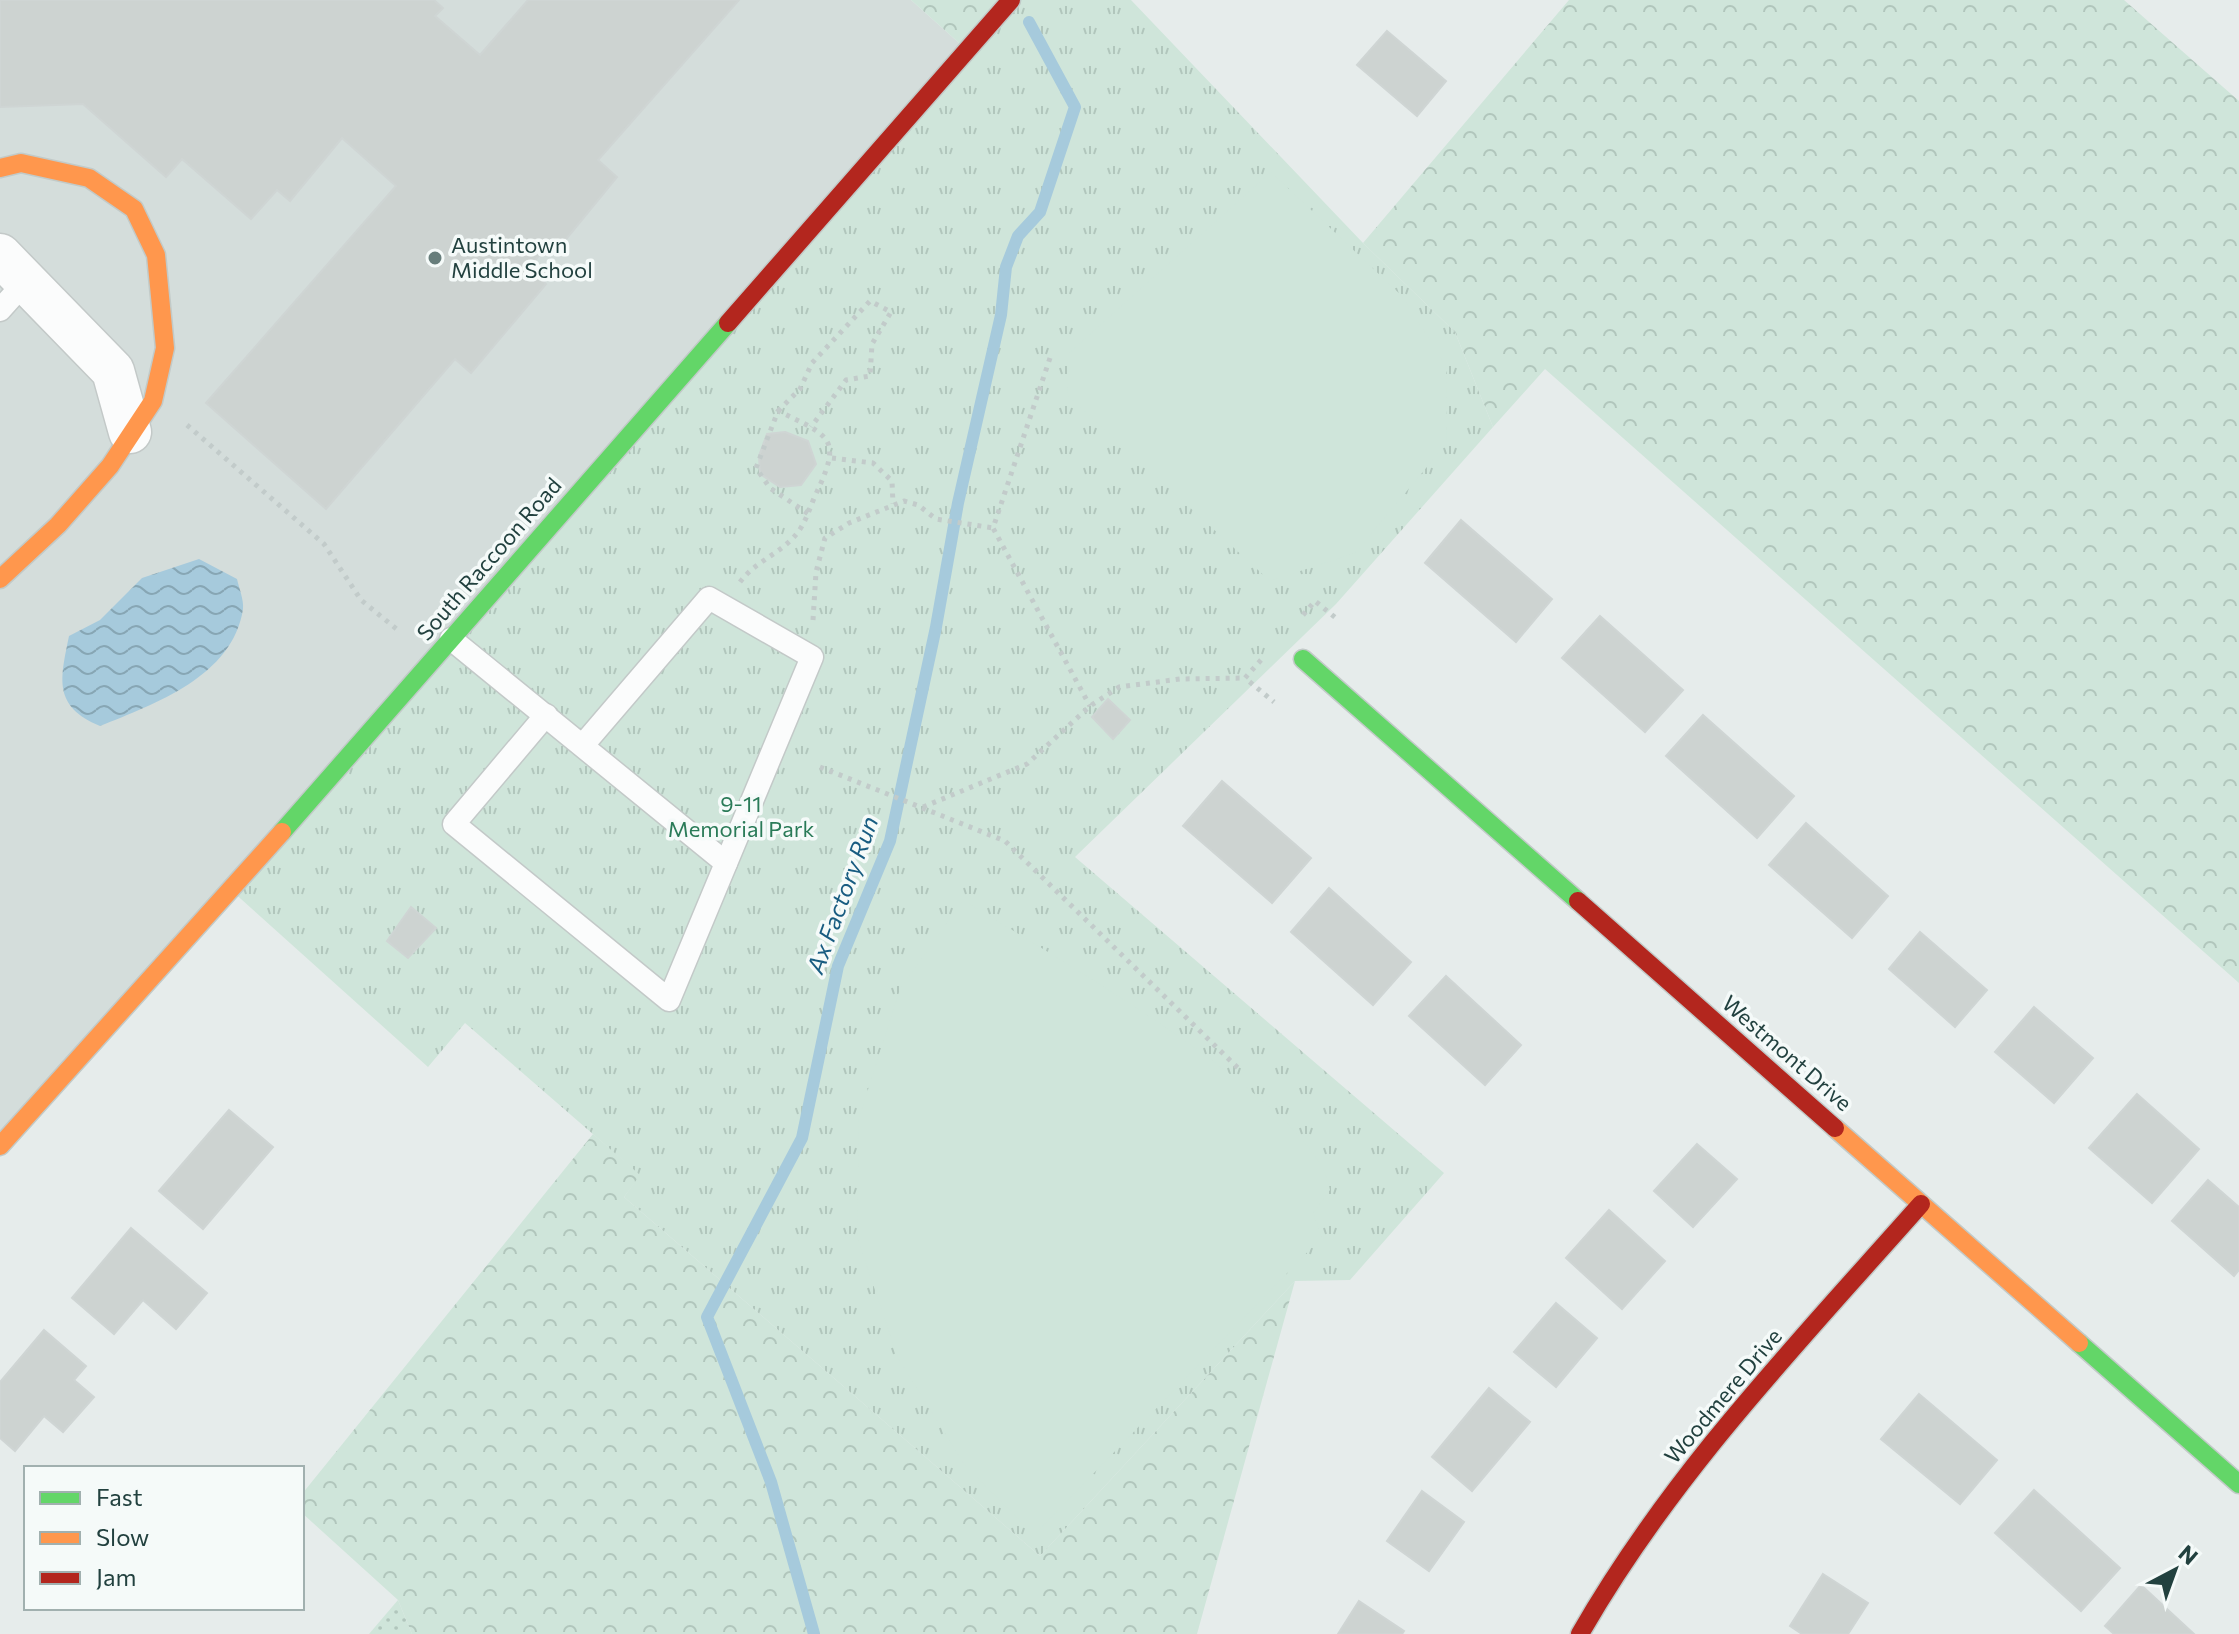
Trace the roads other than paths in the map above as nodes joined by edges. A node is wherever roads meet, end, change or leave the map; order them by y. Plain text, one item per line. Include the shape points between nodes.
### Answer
1 (1011, 0) edge
2 (0, 168) edge
3 (9, 282) edge
4 (130, 432) junction
5 (0, 579) edge
6 (451, 639) junction
7 (1303, 659) dead end
8 (546, 715) junction
9 (583, 745) junction
10 (726, 863) junction
11 (6, 1128) edge
12 (1921, 1204) junction
13 (2239, 1484) edge
14 (1580, 1634) edge

1 - 6 street, South Raccoon Road
2 - 4 street via 21,163 89,178 134,209 156,255 165,348 153,401
3 - 4 street via 113,371
4 - 5 street via 110,466 58,525
6 - 8 lane
6 - 11 street, South Raccoon Road
7 - 12 street, Westmont Drive
8 - 9 lane
8 - 10 lane via 454,824 669,1000
9 - 10 lane
9 - 10 lane via 709,598 812,657
12 - 13 street, Westmont Drive
12 - 14 street, Woodmere Drive via 1652,1519

